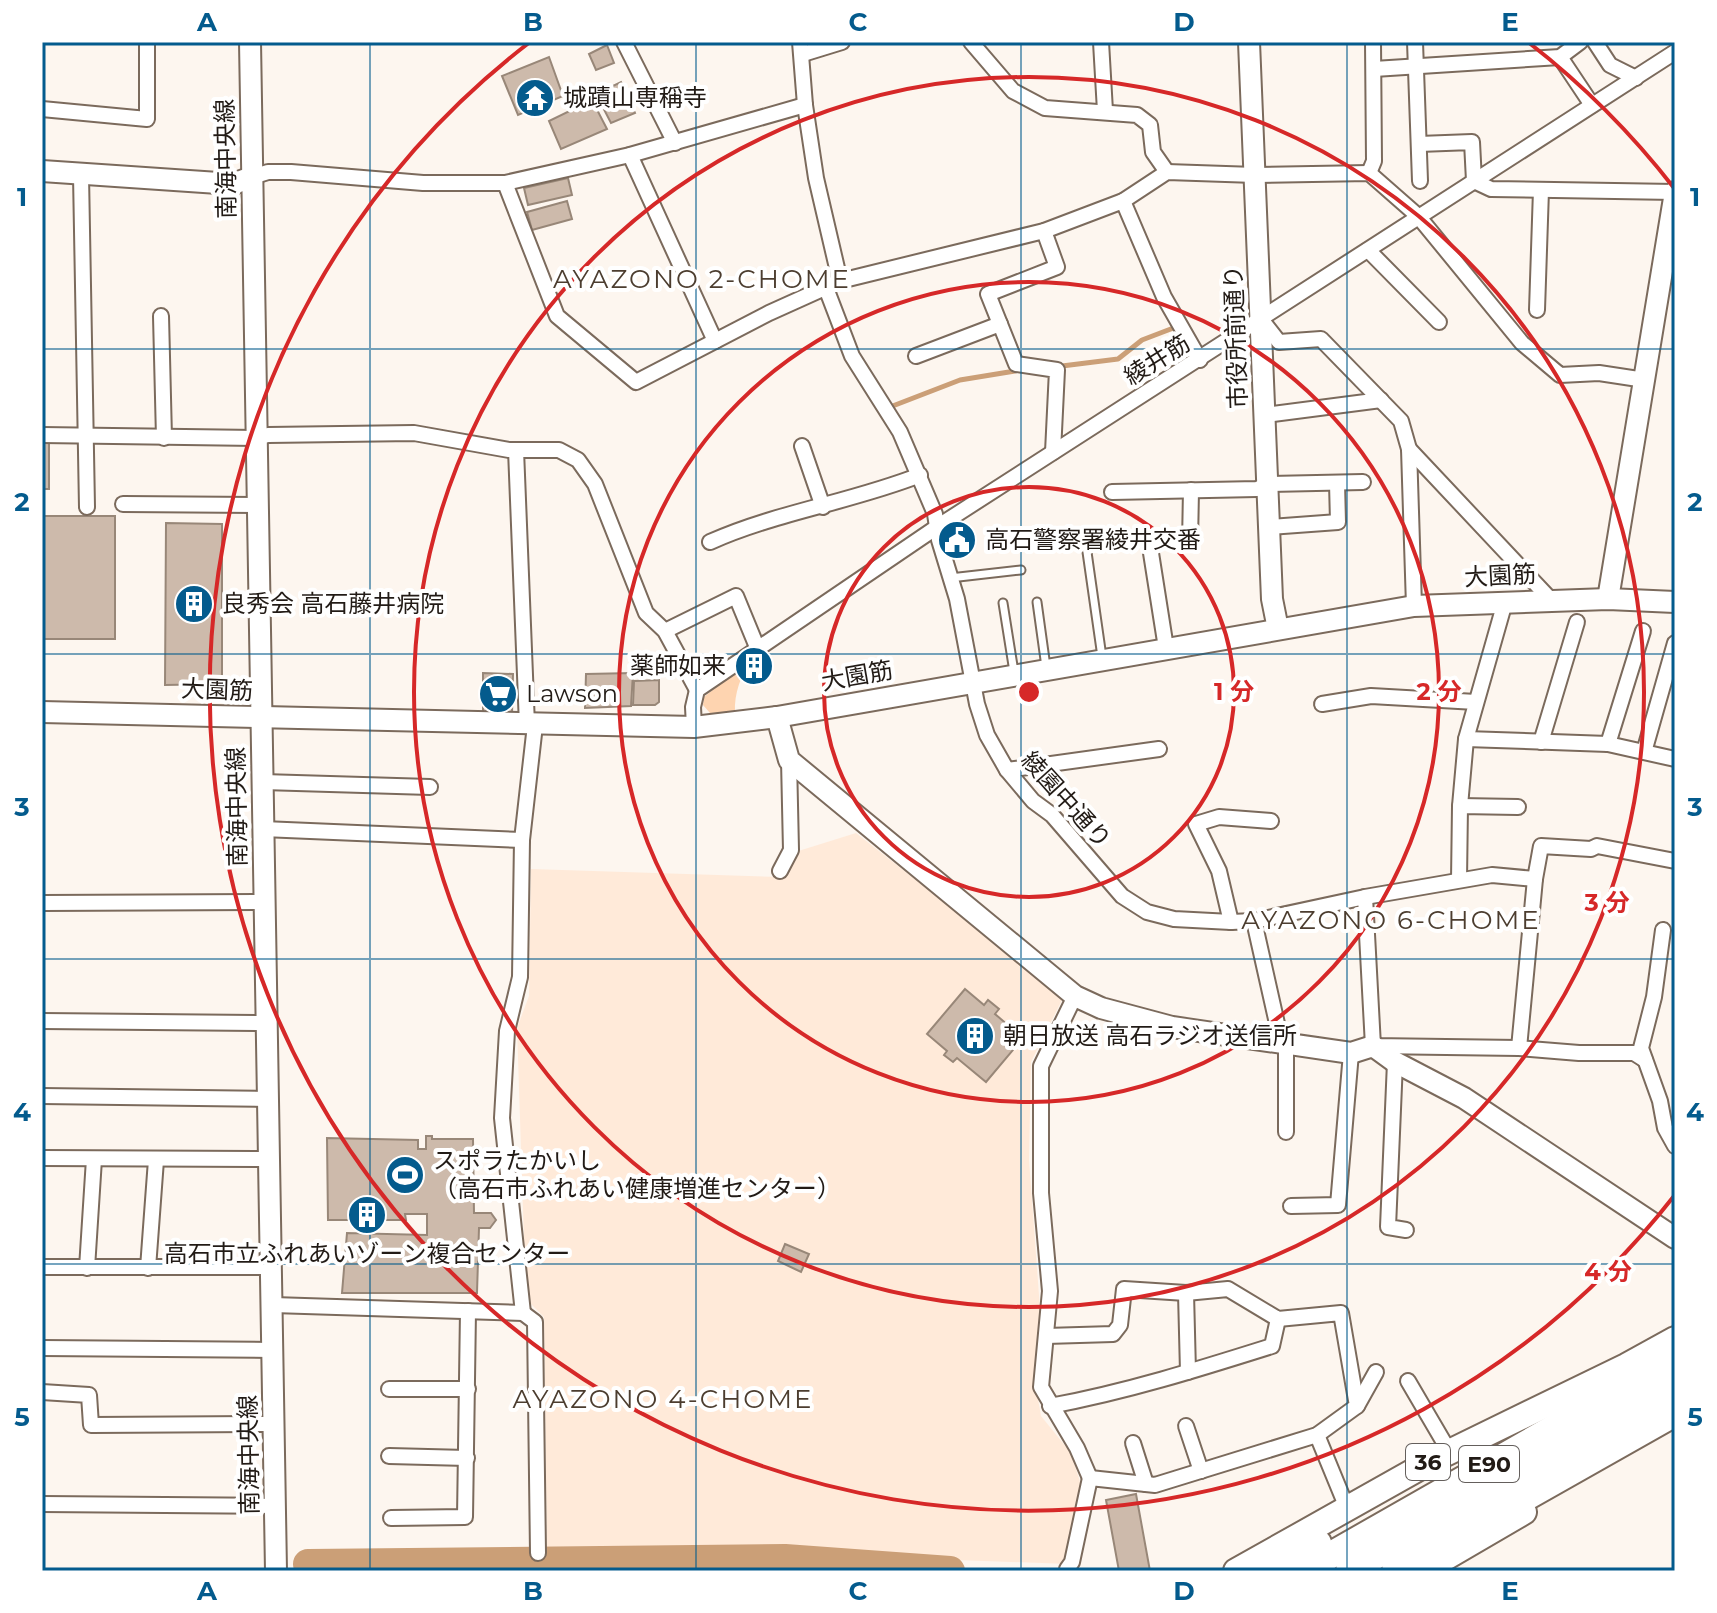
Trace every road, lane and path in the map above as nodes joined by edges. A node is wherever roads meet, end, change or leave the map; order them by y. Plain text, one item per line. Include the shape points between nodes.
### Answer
1 (147, 42) edge
2 (250, 42) edge
3 (624, 42) edge
4 (842, 42) edge
5 (971, 42) edge
6 (1101, 42) edge
7 (1249, 42) edge
8 (1373, 42) edge
9 (1415, 42) edge
10 (1580, 42) edge
11 (1595, 42) edge
12 (802, 48) edge
13 (1675, 52) edge
14 (1560, 57) junction
15 (1416, 66) junction
16 (1374, 69) junction
17 (1636, 78) junction
18 (805, 105) junction
19 (1592, 105) junction
20 (42, 109) edge
21 (1105, 111) junction
22 (675, 143) junction
23 (1419, 144) junction
24 (630, 155) junction
25 (42, 171) edge
26 (1167, 172) junction
27 (1369, 173) junction
28 (81, 175) junction
29 (1255, 175) junction
30 (252, 177) junction
31 (1420, 181) dead end
32 (1474, 181) junction
33 (505, 183) junction
34 (1541, 190) junction
35 (1675, 192) edge
36 (1123, 201) junction
37 (1418, 216) junction
38 (1044, 231) junction
39 (1368, 250) junction
40 (833, 284) junction
41 (1537, 310) dead end
42 (161, 316) dead end
43 (1261, 319) junction
44 (1439, 322) dead end
45 (1000, 324) junction
46 (715, 341) junction
47 (916, 356) dead end
48 (1200, 360) junction
49 (1645, 380) junction
50 (1381, 400) junction
51 (1265, 415) junction
52 (42, 435) edge
53 (85, 436) junction
54 (164, 438) junction
55 (256, 438) junction
56 (802, 446) dead end
57 (1409, 449) junction
58 (516, 450) junction
59 (1053, 452) junction
60 (920, 475) junction
61 (1363, 482) dead end
62 (1337, 483) junction
63 (1268, 484) junction
64 (1191, 490) junction
65 (1112, 492) dead end
66 (123, 504) dead end
67 (258, 505) junction
68 (87, 507) dead end
69 (823, 507) junction
70 (937, 527) junction
71 (1269, 527) junction
72 (710, 542) dead end
73 (1190, 543) dead end
74 (1086, 545) dead end
75 (1151, 553) dead end
76 (1021, 570) dead end
77 (950, 578) junction
78 (1608, 599) junction
79 (1551, 600) junction
80 (1037, 602) dead end
81 (1505, 602) junction
82 (1675, 602) edge
83 (1003, 603) dead end
84 (1414, 606) junction
85 (1577, 622) dead end
86 (1278, 629) junction
87 (665, 631) junction
88 (1643, 631) dead end
89 (1675, 643) edge
90 (757, 647) junction
91 (1166, 648) junction
92 (1102, 659) junction
93 (1046, 669) junction
94 (1015, 674) junction
95 (973, 681) junction
96 (697, 690) junction
97 (1476, 702) junction
98 (1322, 704) dead end
99 (42, 712) edge
100 (262, 717) junction
101 (777, 717) junction
102 (531, 725) junction
103 (694, 727) junction
104 (1466, 739) junction
105 (1541, 742) junction
106 (1608, 744) junction
107 (1159, 749) dead end
108 (1644, 752) junction
109 (1675, 759) edge
110 (789, 760) junction
111 (1007, 770) junction
112 (263, 782) junction
113 (430, 787) dead end
114 (1460, 806) junction
115 (1518, 807) dead end
116 (1271, 821) dead end
117 (263, 829) junction
118 (522, 840) junction
119 (1675, 861) edge
120 (780, 871) dead end
121 (1535, 879) junction
122 (1459, 880) junction
123 (1365, 897) junction
124 (265, 902) junction
125 (42, 903) edge
126 (1254, 921) junction
127 (1231, 922) junction
128 (1663, 930) dead end
129 (1075, 996) junction
130 (42, 1021) edge
131 (267, 1023) junction
132 (1281, 1042) junction
133 (1373, 1046) junction
134 (1519, 1048) junction
135 (1351, 1053) junction
136 (1645, 1060) junction
137 (1395, 1062) junction
138 (42, 1096) edge
139 (269, 1099) junction
140 (1286, 1132) dead end
141 (1675, 1146) edge
142 (42, 1158) edge
143 (94, 1159) junction
144 (269, 1159) junction
145 (156, 1160) junction
146 (1291, 1206) dead end
147 (1406, 1230) dead end
148 (1675, 1238) edge
149 (42, 1267) edge
150 (272, 1267) junction
151 (87, 1268) junction
152 (148, 1268) junction
153 (1186, 1293) junction
154 (273, 1305) junction
155 (468, 1311) junction
156 (523, 1313) junction
157 (1278, 1319) junction
158 (1046, 1336) junction
159 (1675, 1339) edge
160 (42, 1348) edge
161 (273, 1350) junction
162 (1675, 1359) edge
163 (1626, 1366) joint
164 (1188, 1372) junction
165 (1376, 1372) dead end
166 (1408, 1381) dead end
167 (1675, 1386) edge
168 (389, 1389) dead end
169 (468, 1389) junction
170 (42, 1392) edge
171 (1050, 1406) junction
172 (1357, 1406) junction
173 (1675, 1415) edge
174 (274, 1424) junction
175 (1186, 1426) dead end
176 (1317, 1435) junction
177 (1133, 1443) dead end
178 (389, 1456) dead end
179 (467, 1458) junction
180 (1446, 1461) junction
181 (1201, 1471) junction
182 (1090, 1478) junction
183 (1146, 1484) junction
184 (42, 1504) edge
185 (276, 1506) junction
186 (1347, 1508) junction
187 (391, 1518) dead end
188 (538, 1553) dead end
189 (1067, 1569) dead end
190 (276, 1571) edge
191 (1236, 1571) edge
192 (1269, 1571) edge
193 (1303, 1571) edge
194 (1349, 1571) edge
195 (1395, 1571) edge
196 (1423, 1571) edge

1 - 20 street via 147,119
2 - 30 street, 南海中央線
3 - 22 street
4 - 12 street
5 - 21 street via 1013,91 1045,108
6 - 21 street
7 - 29 street, 市役所前通り
8 - 16 street
9 - 15 street
10 - 14 street
11 - 17 street via 1610,65
12 - 18 street, 綾園中通り
13 - 17 street, 綾井筋
14 - 15 street
14 - 19 street
15 - 16 street
15 - 23 street
16 - 27 street via 1374,161
17 - 19 street, 綾井筋
18 - 22 street
18 - 40 street, 綾園中通り
19 - 32 street, 綾井筋
21 - 26 street via 1137,115 1150,125 1153,152
22 - 24 street
23 - 31 street
23 - 32 street via 1472,142
24 - 33 street
24 - 46 street
25 - 28 street
26 - 29 street
26 - 36 street
27 - 29 street
27 - 37 street
28 - 30 street via 233,184
28 - 53 street
29 - 43 street, 市役所前通り
30 - 33 street via 291,172 423,183
30 - 55 street, 南海中央線
32 - 34 street via 1491,189
32 - 37 street, 綾井筋
33 - 46 street via 557,316 636,382
34 - 35 street
34 - 41 street
35 - 49 street
36 - 38 street
36 - 48 street via 1164,297
37 - 39 street, 綾井筋
37 - 49 street via 1522,343 1560,375 1599,373
38 - 40 street
38 - 45 street via 1057,267 988,294
39 - 43 street, 綾井筋
39 - 44 street
40 - 46 street
40 - 60 street, 綾園中通り via 852,356
42 - 54 street
43 - 48 street, 綾井筋
43 - 50 street via 1279,342 1321,339
43 - 51 street, 市役所前通り
45 - 47 street
45 - 59 street via 1016,364 1057,370
48 - 59 street, 綾井筋
49 - 78 street
50 - 51 street
50 - 57 street via 1401,421
51 - 63 street, 市役所前通り
52 - 53 street
53 - 54 street
53 - 68 street
54 - 55 street
55 - 58 street via 414,433
55 - 67 street, 南海中央線
56 - 69 street
57 - 79 street
57 - 84 street
58 - 87 street via 559,450 578,460 595,484 646,613
58 - 102 street
59 - 70 street, 綾井筋
60 - 69 street
60 - 70 street, 綾園中通り
61 - 62 street
62 - 63 street
62 - 71 street via 1338,522
63 - 64 street via 1257,489
63 - 71 street, 市役所前通り
64 - 65 street
64 - 73 street
66 - 67 street
67 - 100 street, 南海中央線
69 - 72 street via 790,508
70 - 77 street, 綾園中通り
70 - 90 street, 綾井筋
71 - 86 street, 市役所前通り
74 - 92 lane
75 - 91 street
76 - 77 lane
77 - 95 street, 綾園中通り
78 - 79 street, 大園筋
78 - 82 street, 大園筋
79 - 81 street, 大園筋
80 - 93 lane
81 - 84 street, 大園筋
81 - 97 street
83 - 94 lane
84 - 86 street, 大園筋
85 - 105 street
86 - 91 street, 大園筋
87 - 90 street via 736,596
87 - 96 street
88 - 106 street
89 - 108 street
90 - 96 street, 綾井筋
91 - 92 street, 大園筋
92 - 93 street, 大園筋
93 - 94 street, 大園筋
94 - 95 street, 大園筋
95 - 101 street, 大園筋
95 - 111 street, 綾園中通り via 987,735
96 - 103 street
97 - 98 street via 1371,696
97 - 104 street
99 - 100 street, 大園筋
100 - 102 street, 大園筋
100 - 112 street, 南海中央線
101 - 103 street, 大園筋
101 - 110 street
102 - 103 street, 大園筋
102 - 118 street
104 - 105 street
104 - 114 street
105 - 106 street
106 - 108 street
107 - 111 street
108 - 109 street
110 - 120 street via 791,850
110 - 129 street
111 - 127 street, 綾園中通り via 1122,896 1147,912 1174,919
112 - 113 street
112 - 117 street, 南海中央線
114 - 115 street
114 - 122 street
116 - 127 street via 1219,817 1196,824 1219,871
117 - 118 street
117 - 124 street, 南海中央線
118 - 156 street via 520,977 507,1031 502,1118
119 - 121 street via 1597,846 1541,846
121 - 122 street, 綾園中通り via 1492,875
121 - 134 street
122 - 123 street, 綾園中通り
123 - 126 street, 綾園中通り
123 - 133 street
124 - 125 street
124 - 131 street, 南海中央線
126 - 127 street, 綾園中通り
126 - 132 street
128 - 136 street via 1641,1048
129 - 132 street via 1172,1027
129 - 158 street via 1041,1066 1041,1193 1050,1291
130 - 131 street
131 - 139 street, 南海中央線
132 - 135 street
132 - 140 street
133 - 134 street
133 - 135 street
133 - 137 street
134 - 136 street via 1634,1053
135 - 146 street via 1338,1205
136 - 141 street
137 - 147 street via 1388,1227
137 - 148 street via 1464,1098
138 - 139 street
139 - 144 street, 南海中央線
142 - 143 street
143 - 145 street
143 - 151 street
144 - 145 street
144 - 150 street, 南海中央線
145 - 152 street
149 - 151 street
150 - 152 street
150 - 154 street, 南海中央線
151 - 152 street
153 - 157 street via 1228,1289
153 - 158 street via 1124,1289 1120,1325 1113,1334
153 - 164 street
154 - 155 street
154 - 161 street, 南海中央線
155 - 156 street
155 - 169 street
156 - 188 street via 535,1322
157 - 164 street via 1272,1346
157 - 172 street via 1341,1313
158 - 171 street via 1041,1387
159 - 163 main road
160 - 161 street
161 - 174 street, 南海中央線
162 - 193 highway, E90
163 - 180 highway
164 - 171 street
165 - 172 street
166 - 180 street
167 - 194 highway, E90
168 - 169 street
169 - 179 street
170 - 174 street via 89,1395 91,1425
171 - 182 street
172 - 176 street
173 - 195 highway
173 - 196 main road
174 - 185 street, 南海中央線
175 - 181 street
176 - 181 street
176 - 186 street
177 - 183 street
178 - 179 street
179 - 187 street via 465,1517
180 - 186 main road, 36
180 - 192 highway
181 - 183 street
182 - 183 street
182 - 189 street
184 - 185 street
185 - 190 street, 南海中央線
186 - 191 main road, 36

